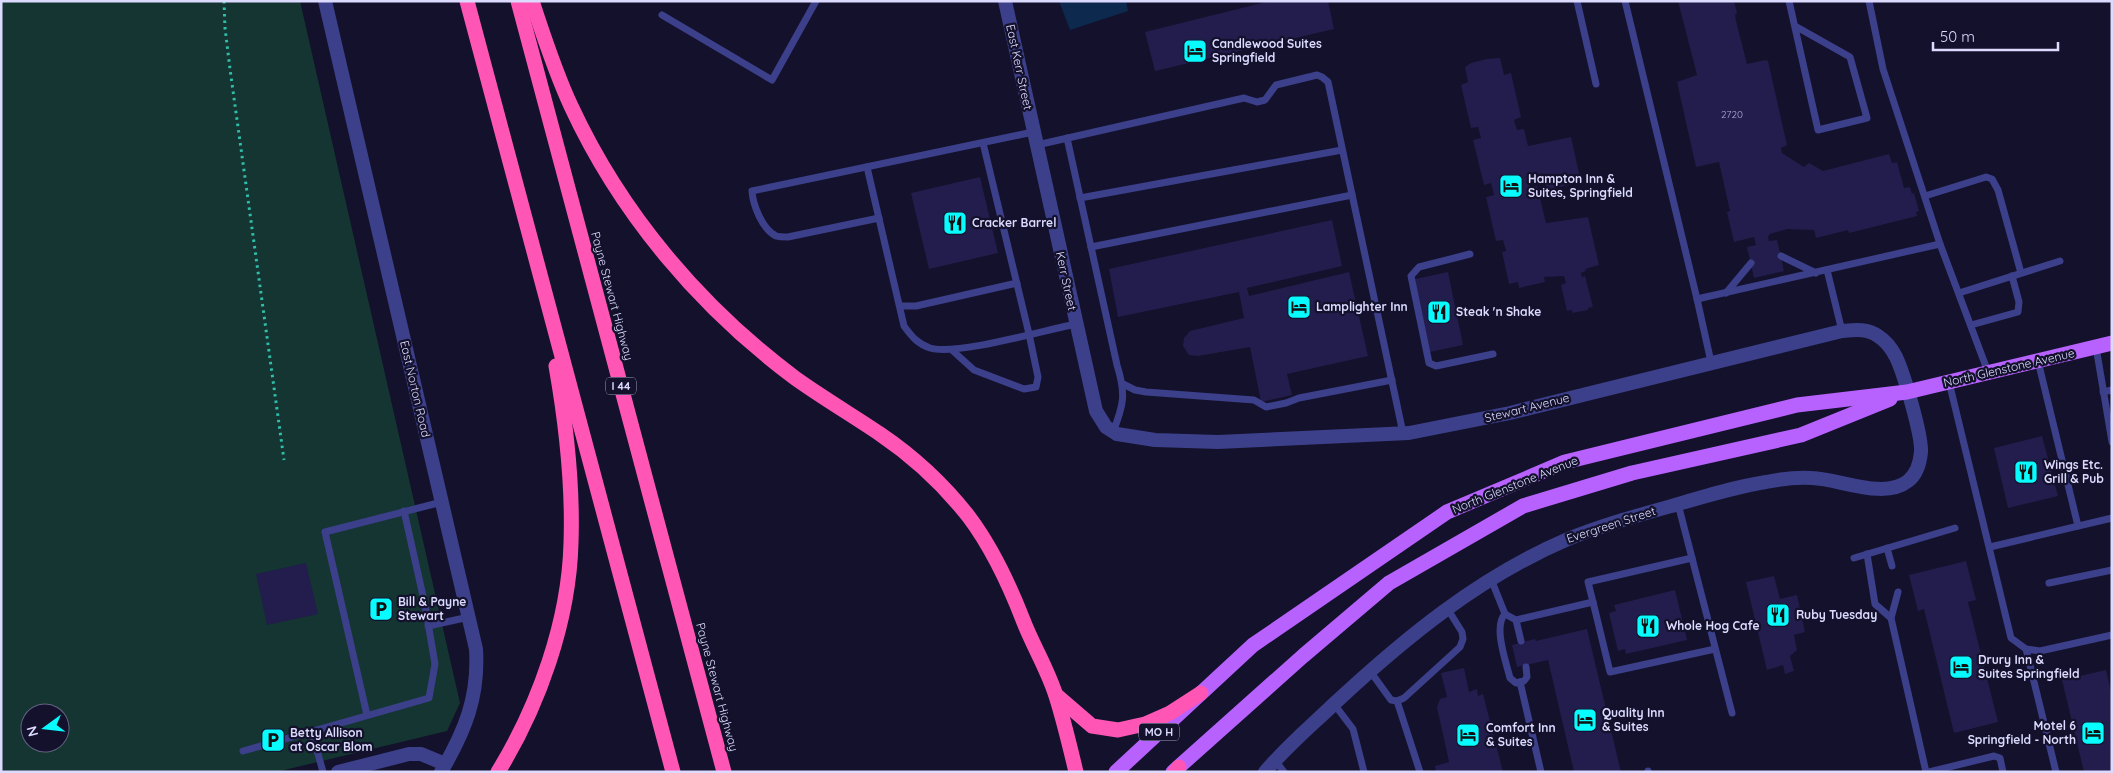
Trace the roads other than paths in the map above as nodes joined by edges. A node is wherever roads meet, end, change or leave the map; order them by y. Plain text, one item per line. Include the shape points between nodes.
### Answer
1 (325, 1) edge
2 (467, 1) edge
3 (518, 1) edge
4 (532, 1) edge
5 (816, 1) edge
6 (1005, 1) edge
7 (1577, 1) edge
8 (1625, 1) edge
9 (1788, 1) edge
10 (1869, 1) edge
11 (662, 15) dead end
12 (1794, 26) junction
13 (1596, 84) dead end
14 (1067, 138) junction
15 (1035, 139) junction
16 (983, 143) junction
17 (1342, 150) junction
18 (867, 167) junction
19 (516, 186) junction
20 (1352, 195) junction
21 (1925, 196) junction
22 (1080, 198) junction
23 (879, 218) junction
24 (1940, 244) junction
25 (1091, 247) junction
26 (1470, 254) dead end
27 (1781, 256) dead end
28 (2060, 261) dead end
29 (1751, 263) dead end
30 (1827, 270) junction
31 (1816, 273) junction
32 (2021, 273) junction
33 (2012, 276) junction
34 (1017, 283) junction
35 (1958, 292) junction
36 (1726, 293) junction
37 (1697, 299) junction
38 (900, 306) junction
39 (1076, 324) junction
40 (1971, 325) junction
41 (1842, 331) junction
42 (1029, 334) junction
43 (2112, 343) edge
44 (2096, 347) junction
45 (953, 351) junction
46 (1493, 354) dead end
47 (2038, 361) junction
48 (1711, 362) junction
49 (1988, 373) junction
50 (1392, 380) junction
51 (1949, 382) junction
52 (1123, 384) junction
53 (2112, 390) edge
54 (1907, 392) junction
55 (2103, 392) junction
56 (2109, 410) edge
57 (1110, 430) junction
58 (1403, 433) junction
59 (2112, 442) edge
60 (442, 502) junction
61 (1678, 504) junction
62 (404, 511) junction
63 (2112, 518) edge
64 (2078, 526) junction
65 (1955, 528) dead end
66 (1887, 548) junction
67 (1990, 548) junction
68 (1867, 554) junction
69 (1692, 558) junction
70 (1854, 558) dead end
71 (1892, 566) dead end
72 (2112, 570) edge
73 (1490, 580) junction
74 (2048, 584) dead end
75 (1898, 592) dead end
76 (1593, 602) junction
77 (1447, 608) junction
78 (1506, 614) junction
79 (469, 617) junction
80 (1891, 618) junction
81 (1516, 620) junction
82 (428, 626) junction
83 (2112, 634) edge
84 (1521, 641) dead end
85 (2026, 648) junction
86 (1716, 649) junction
87 (1526, 668) dead end
88 (1370, 671) junction
89 (1520, 682) junction
90 (1201, 693) junction
91 (1056, 695) junction
92 (1397, 701) junction
93 (1334, 704) junction
94 (1732, 713) dead end
95 (367, 715) junction
96 (312, 732) junction
97 (243, 751) dead end
98 (1275, 760) junction
99 (443, 768) edge
100 (1176, 770) edge
101 (323, 772) edge
102 (338, 772) edge
103 (498, 772) edge
104 (673, 772) edge
105 (724, 772) edge
106 (1076, 772) edge
107 (1116, 772) edge
108 (1265, 772) edge
109 (1284, 772) edge
110 (1364, 772) edge
111 (1420, 772) edge
112 (1541, 772) edge
113 (1928, 772) edge
114 (2003, 772) edge
115 (2056, 772) edge

1 - 60 street, East Norton Road
2 - 19 highway
3 - 105 highway, Payne Stewart Highway / I 44
4 - 91 highway via 557,73 586,136 621,196 663,254 712,307 766,356 900,448 954,499 983,536 1006,577
5 - 11 lane via 772,80
6 - 15 street, East Kerr Street
7 - 13 lane
8 - 37 lane
9 - 12 lane
10 - 21 lane via 1883,69
12 - 12 lane via 1818,130 1866,118 1850,57
14 - 15 lane
14 - 17 lane via 1244,98 1257,102 1265,100 1276,85 1317,75 1328,82
14 - 22 lane
15 - 16 lane
15 - 39 street, Kerr Street
16 - 18 lane
16 - 34 lane
17 - 20 lane
17 - 22 lane
18 - 23 lane
18 - 23 lane via 752,191 753,201 766,228 776,236 788,237
19 - 103 highway via 541,283 557,375 568,468 571,545 563,603 548,662 526,721
19 - 104 highway
20 - 25 lane
20 - 50 lane
21 - 24 lane
21 - 32 lane via 1986,177 1992,179
22 - 25 lane
23 - 38 lane
24 - 30 lane
24 - 35 lane
25 - 52 lane
26 - 46 lane via 1419,267 1411,276 1428,363 1436,366
27 - 31 lane
28 - 32 lane
29 - 36 lane
30 - 31 lane
30 - 41 lane
31 - 36 lane
32 - 33 lane
33 - 35 lane
33 - 40 lane via 2019,302 2018,312
34 - 38 lane via 916,306
34 - 42 lane
35 - 40 lane
36 - 37 lane
37 - 48 lane
38 - 45 lane via 904,326 915,341 931,349
39 - 42 lane
39 - 57 street, Kerr Street via 1096,411
40 - 49 lane
41 - 48 street, Stewart Avenue
41 - 54 street, Stewart Avenue via 1869,332 1886,343 1897,359
42 - 45 lane
42 - 45 lane via 1038,377 1036,387 1024,389 974,370
43 - 44 main road, North Glenstone Avenue
44 - 47 main road, North Glenstone Avenue
44 - 55 lane
47 - 49 main road, North Glenstone Avenue
47 - 64 lane
48 - 58 street, Stewart Avenue via 1510,413
49 - 51 main road, North Glenstone Avenue
50 - 52 lane via 1266,407 1254,400 1146,392
50 - 58 lane
51 - 54 main road, North Glenstone Avenue
51 - 67 lane
52 - 57 lane via 1122,408
53 - 55 lane
54 - 61 street, Evergreen Street via 1921,451 1915,473 1899,486 1878,490 1828,480 1792,479 1752,484
54 - 90 main road, North Glenstone Avenue via 1797,405 1565,462 1447,512 1253,645
54 - 100 main road, North Glenstone Avenue via 1801,436 1632,473 1523,506 1390,583
55 - 56 lane
56 - 59 lane
57 - 58 street, Stewart Avenue via 1124,437 1186,442
60 - 62 lane
60 - 79 street, East Norton Road
61 - 69 lane
61 - 73 street, Evergreen Street via 1567,540
62 - 82 lane
62 - 95 lane via 325,532
63 - 64 lane
64 - 67 lane
65 - 66 lane
66 - 68 lane
66 - 71 lane
67 - 85 lane via 2011,638
68 - 70 lane
68 - 80 lane via 1875,604
69 - 76 lane via 1588,582
69 - 86 lane
72 - 74 lane
73 - 77 street, Evergreen Street
73 - 78 lane
75 - 80 lane
76 - 81 lane
76 - 86 lane via 1610,672
77 - 88 street, Evergreen Street
77 - 92 lane via 1462,632 1464,639 1460,647
78 - 81 lane
78 - 89 lane via 1499,623 1501,638 1510,678
79 - 82 lane
79 - 99 street, East Norton Road via 477,664 474,697 460,736
80 - 113 lane
81 - 84 lane
82 - 95 lane via 435,664 429,698
83 - 85 lane via 2040,651
85 - 115 lane
86 - 94 lane
87 - 89 lane via 1527,677
88 - 92 lane via 1391,700
88 - 93 street, Evergreen Street
89 - 112 lane
90 - 91 highway via 1170,713 1145,724 1118,730 1092,726
90 - 107 main road, North Glenstone Avenue / MO H
91 - 106 highway
92 - 111 lane
93 - 98 street, Evergreen Street
93 - 110 lane via 1353,728
95 - 96 lane
96 - 97 lane
96 - 101 lane
98 - 108 street, Evergreen Street
98 - 109 lane
99 - 102 street via 421,754 409,754
113 - 114 lane via 1994,756 2000,758

